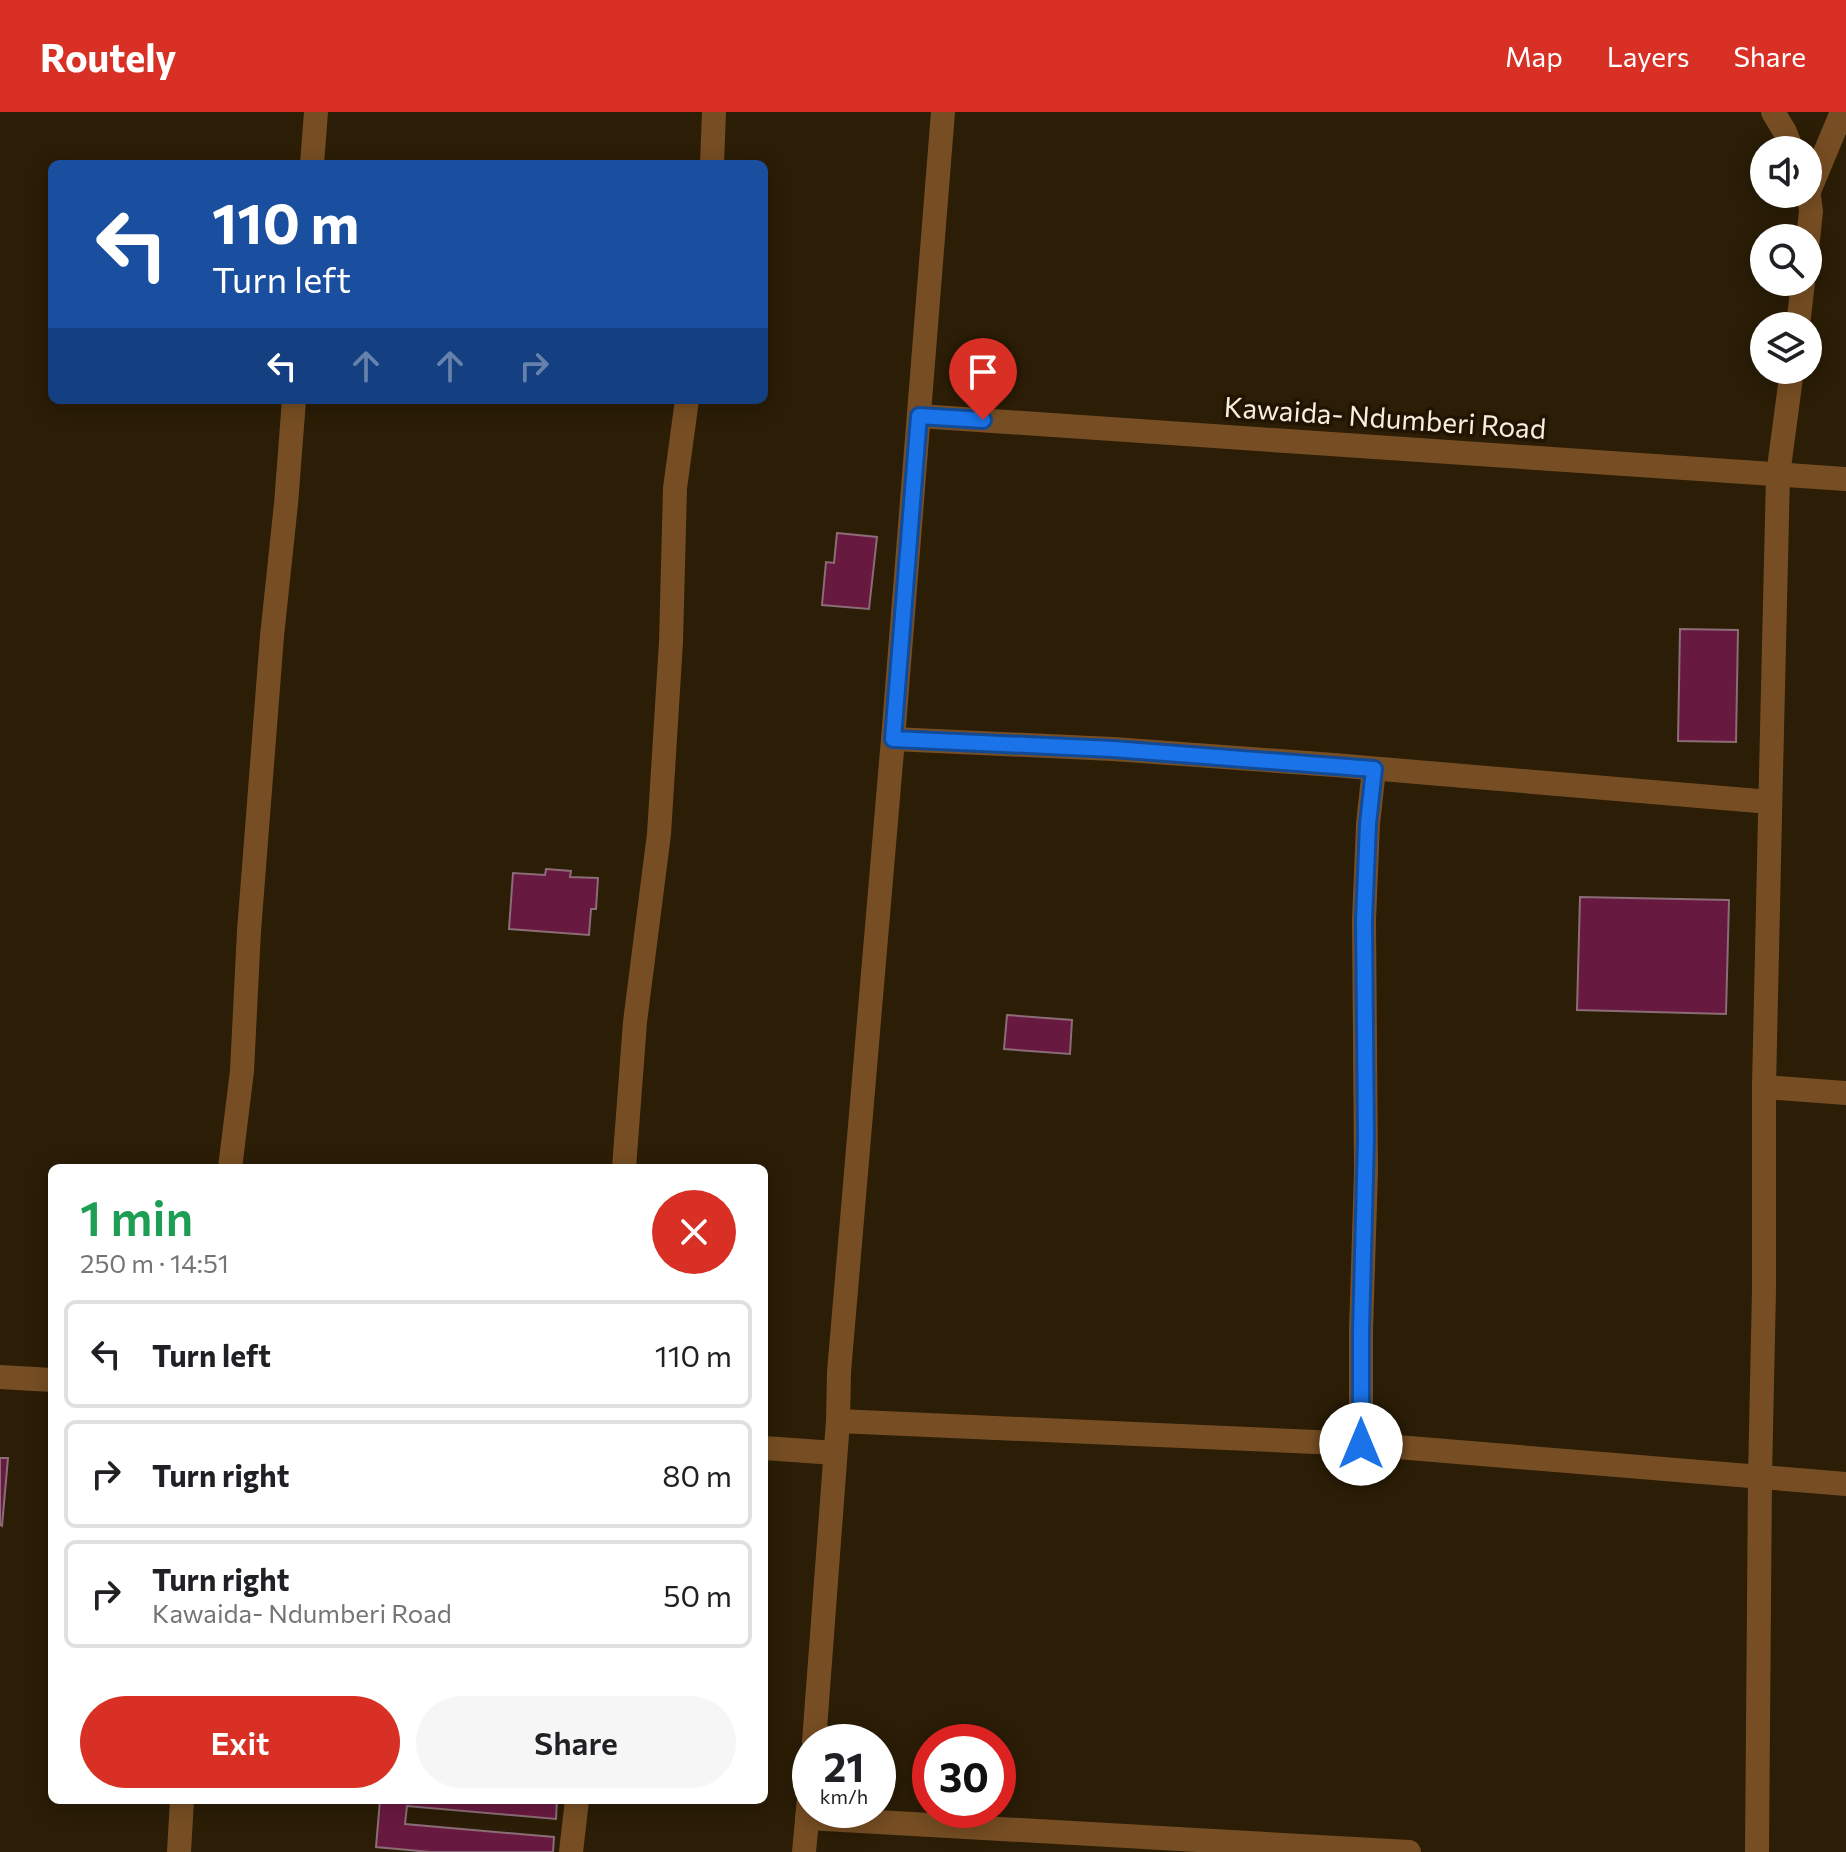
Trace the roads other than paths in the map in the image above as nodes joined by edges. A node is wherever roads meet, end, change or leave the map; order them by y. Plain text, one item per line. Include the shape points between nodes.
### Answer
1 (316, 112) edge
2 (714, 112) edge
3 (943, 112) edge
4 (1773, 112) edge
5 (1842, 112) edge
6 (1787, 136) edge
7 (1822, 158) edge
8 (312, 160) edge
9 (712, 160) edge
10 (1790, 384) edge
11 (294, 404) edge
12 (686, 404) edge
13 (919, 416) junction
14 (1778, 475) junction
15 (1846, 479) edge
16 (893, 739) junction
17 (1374, 769) junction
18 (1770, 802) junction
19 (1764, 1087) junction
20 (1846, 1093) edge
21 (230, 1164) edge
22 (624, 1164) edge
23 (0, 1377) edge
24 (48, 1380) edge
25 (838, 1421) junction
26 (1361, 1444) junction
27 (768, 1448) edge
28 (835, 1453) junction
29 (1760, 1477) junction
30 (1846, 1484) edge
31 (815, 1724) edge
32 (182, 1804) edge
33 (577, 1804) edge
34 (806, 1828) edge
35 (896, 1828) edge
36 (1011, 1840) edge
37 (1384, 1851) edge
38 (179, 1852) edge
39 (571, 1852) edge
40 (804, 1852) edge
41 (1409, 1852) edge
42 (1757, 1852) edge

1 - 8 street
2 - 9 street
3 - 13 street
4 - 6 street
5 - 7 street
10 - 14 street
11 - 21 street
12 - 22 street via 675,488 659,834 635,1022
13 - 14 street, Kawaida- Ndumberi Road
13 - 16 street
14 - 15 street, Kawaida- Ndumberi Road
14 - 18 street
16 - 17 street
16 - 25 street
17 - 18 street
17 - 26 street via 1364,920
18 - 19 street
19 - 20 street
19 - 29 street
23 - 24 street
25 - 26 street
25 - 28 street
26 - 29 street
27 - 28 street
28 - 31 street
29 - 30 street
29 - 42 street
32 - 38 street
33 - 39 street
34 - 40 street
35 - 36 street
36 - 37 street
37 - 41 street

